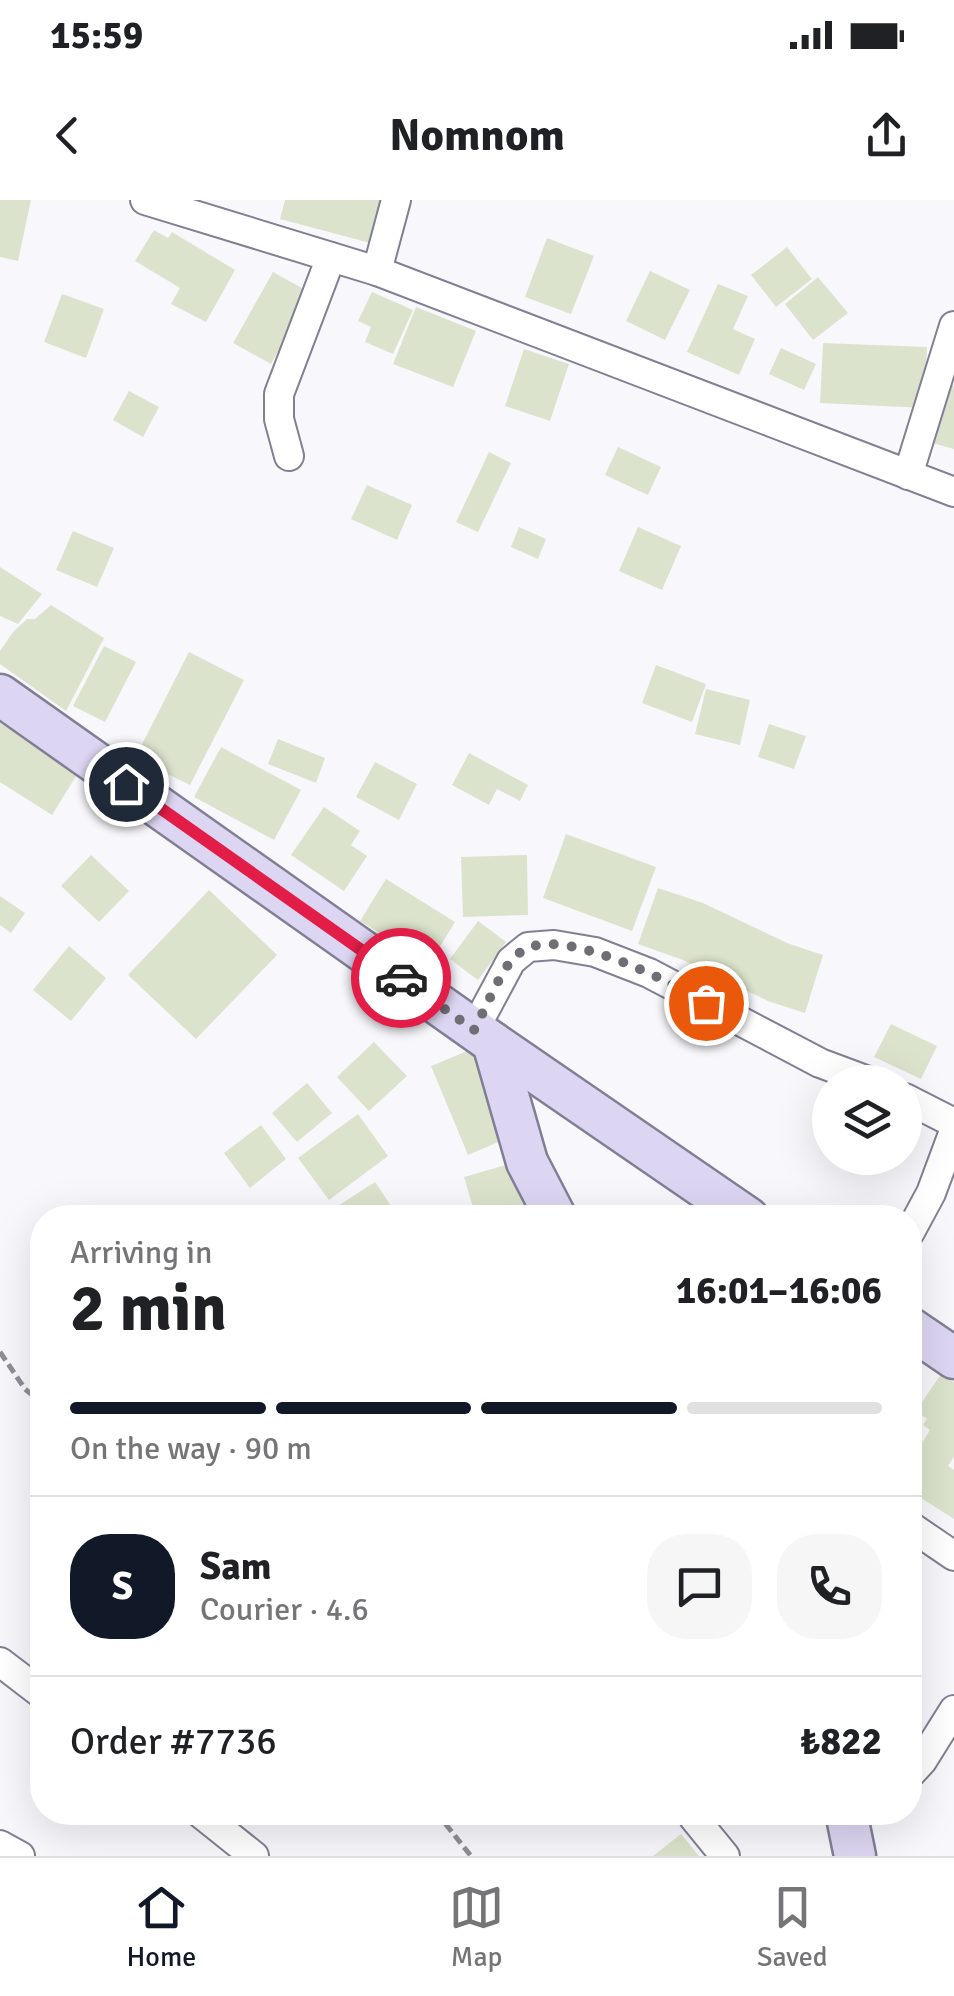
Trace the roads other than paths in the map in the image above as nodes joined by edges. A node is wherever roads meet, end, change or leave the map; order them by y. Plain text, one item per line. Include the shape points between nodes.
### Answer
1 (145, 200) edge
2 (396, 200) edge
3 (331, 257) junction
4 (376, 270) junction
5 (954, 326) edge
6 (289, 456) dead end
7 (908, 475) junction
8 (954, 492) edge
9 (0, 696) edge
10 (484, 1037) junction
11 (825, 1065) edge
12 (922, 1107) edge
13 (954, 1123) edge
14 (954, 1131) edge
15 (549, 1205) edge
16 (729, 1205) edge
17 (922, 1210) edge
18 (922, 1336) edge
19 (954, 1358) edge
20 (922, 1534) edge
21 (954, 1556) edge
22 (0, 1662) edge
23 (30, 1685) edge
24 (954, 1710) edge
25 (922, 1761) edge
26 (215, 1825) edge
27 (700, 1825) edge
28 (849, 1825) edge
29 (0, 1845) edge
30 (20, 1856) edge
31 (254, 1856) edge
32 (725, 1856) edge
33 (855, 1856) edge

1 - 3 street
2 - 4 street
3 - 4 street
3 - 6 street via 280,394
4 - 7 street
5 - 7 street
7 - 8 street
9 - 10 main road
10 - 11 street via 511,961 528,947 554,945 649,973
10 - 15 main road via 527,1162
10 - 16 main road
12 - 13 street
14 - 17 street
18 - 19 main road
20 - 21 street
22 - 23 street
24 - 25 street
26 - 31 street
27 - 32 street
28 - 33 main road
29 - 30 street

